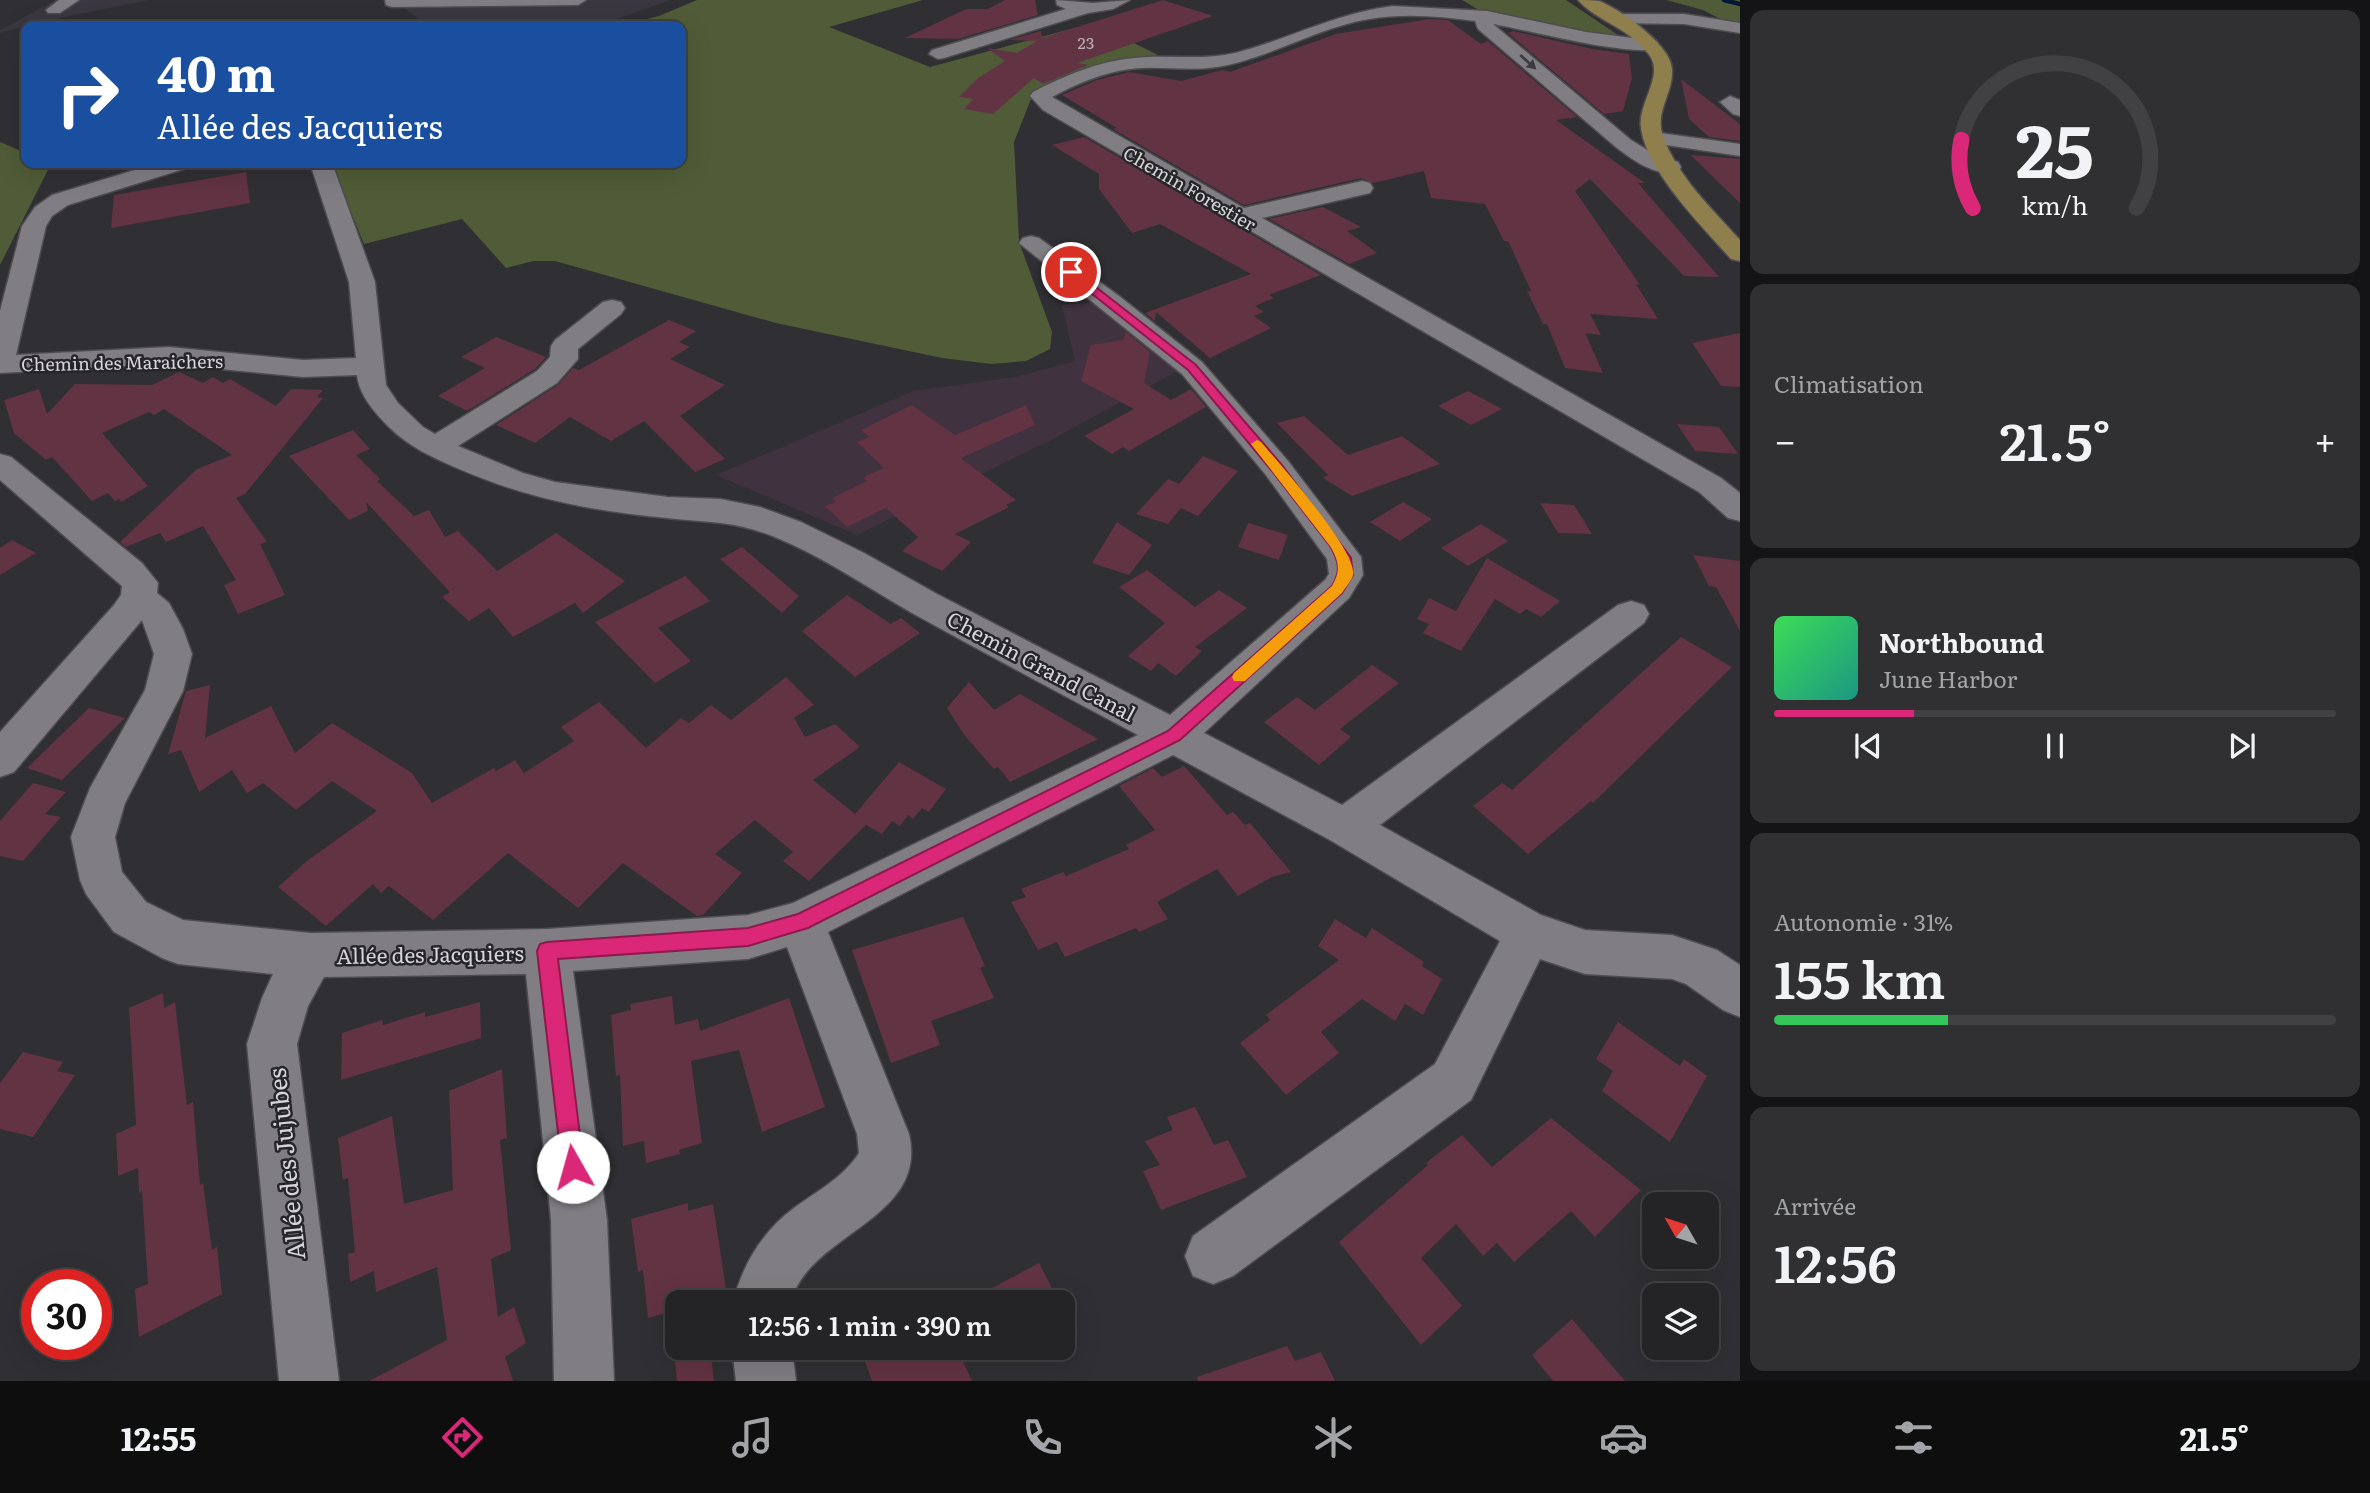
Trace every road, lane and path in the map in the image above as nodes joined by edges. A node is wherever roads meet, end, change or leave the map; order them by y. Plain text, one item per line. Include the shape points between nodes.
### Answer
1 (71, 0) edge
2 (578, 0) edge
3 (1060, 0) edge
4 (1122, 0) edge
5 (1586, 0) edge
6 (392, 1) edge
7 (1086, 8) junction
8 (54, 10) dead end
9 (1487, 16) junction
10 (1617, 19) junction
11 (411, 20) dead end
12 (1740, 28) edge
13 (1650, 45) junction
14 (938, 54) dead end
15 (1653, 138) junction
16 (1740, 150) edge
17 (1670, 167) junction
18 (162, 168) edge
19 (322, 168) edge
20 (1362, 188) dead end
21 (1239, 216) junction
22 (1031, 243) dead end
23 (1740, 254) edge
24 (612, 308) dead end
25 (369, 364) junction
26 (0, 365) edge
27 (435, 447) junction
28 (0, 464) edge
29 (1740, 510) edge
30 (139, 598) junction
31 (1631, 614) dead end
32 (1174, 736) junction
33 (0, 760) edge
34 (1345, 827) junction
35 (801, 922) junction
36 (1529, 933) junction
37 (547, 951) junction
38 (311, 955) junction
39 (1740, 993) edge
40 (1213, 1256) dead end
41 (765, 1290) edge
42 (763, 1360) edge
43 (309, 1381) edge
44 (584, 1381) edge
45 (766, 1381) edge

1 - 8 street
2 - 6 street
3 - 7 street
4 - 7 street
5 - 10 main road
6 - 11 street
7 - 14 street
9 - 13 street, Chemin Forestier via 1613,43
9 -> 17 street via 1484,25 1624,144
9 - 21 street, Chemin Forestier via 1415,10 1369,14 1228,60 1124,65 1040,96
10 - 12 street via 1684,19
10 - 13 main road
13 - 15 main road via 1665,72 1650,113
15 - 16 street
15 - 17 main road
17 - 23 main road
18 - 26 street via 81,192 43,212 34,226
19 - 25 street, Chemin Grand Canal via 362,282
20 - 21 street
21 - 29 street, Chemin Forestier via 1699,479
22 - 32 street, Allée des Jacquiers via 1192,368 1277,468 1344,558 1346,575 1337,590
24 - 27 street via 565,346 564,359 547,377
25 - 26 street, Chemin des Maraichers via 321,370 190,356
25 - 27 street, Chemin Grand Canal via 372,385 387,410
27 - 32 street, Chemin Grand Canal via 512,480 554,492 668,508 720,510 789,530
28 - 30 street via 130,572 140,583
30 - 33 street
30 - 38 street, Allée des Jacquiers via 156,612 173,654 164,691 105,801 93,837 102,880 130,917 178,943
31 - 34 street
32 - 34 street, Chemin Grand Canal
32 - 35 street, Allée des Jacquiers
34 - 36 street, Chemin Grand Canal
35 - 37 street, Allée des Jacquiers via 748,937
35 - 41 street via 883,1133 886,1155 879,1173 863,1189 790,1248
36 - 39 street, Chemin Grand Canal via 1586,952 1672,957 1700,966
36 - 40 street via 1453,1082
37 - 38 street, Allée des Jacquiers
37 - 44 street via 579,1220
38 - 43 street, Allée des Jujubes via 286,998 272,1044
42 - 45 street

